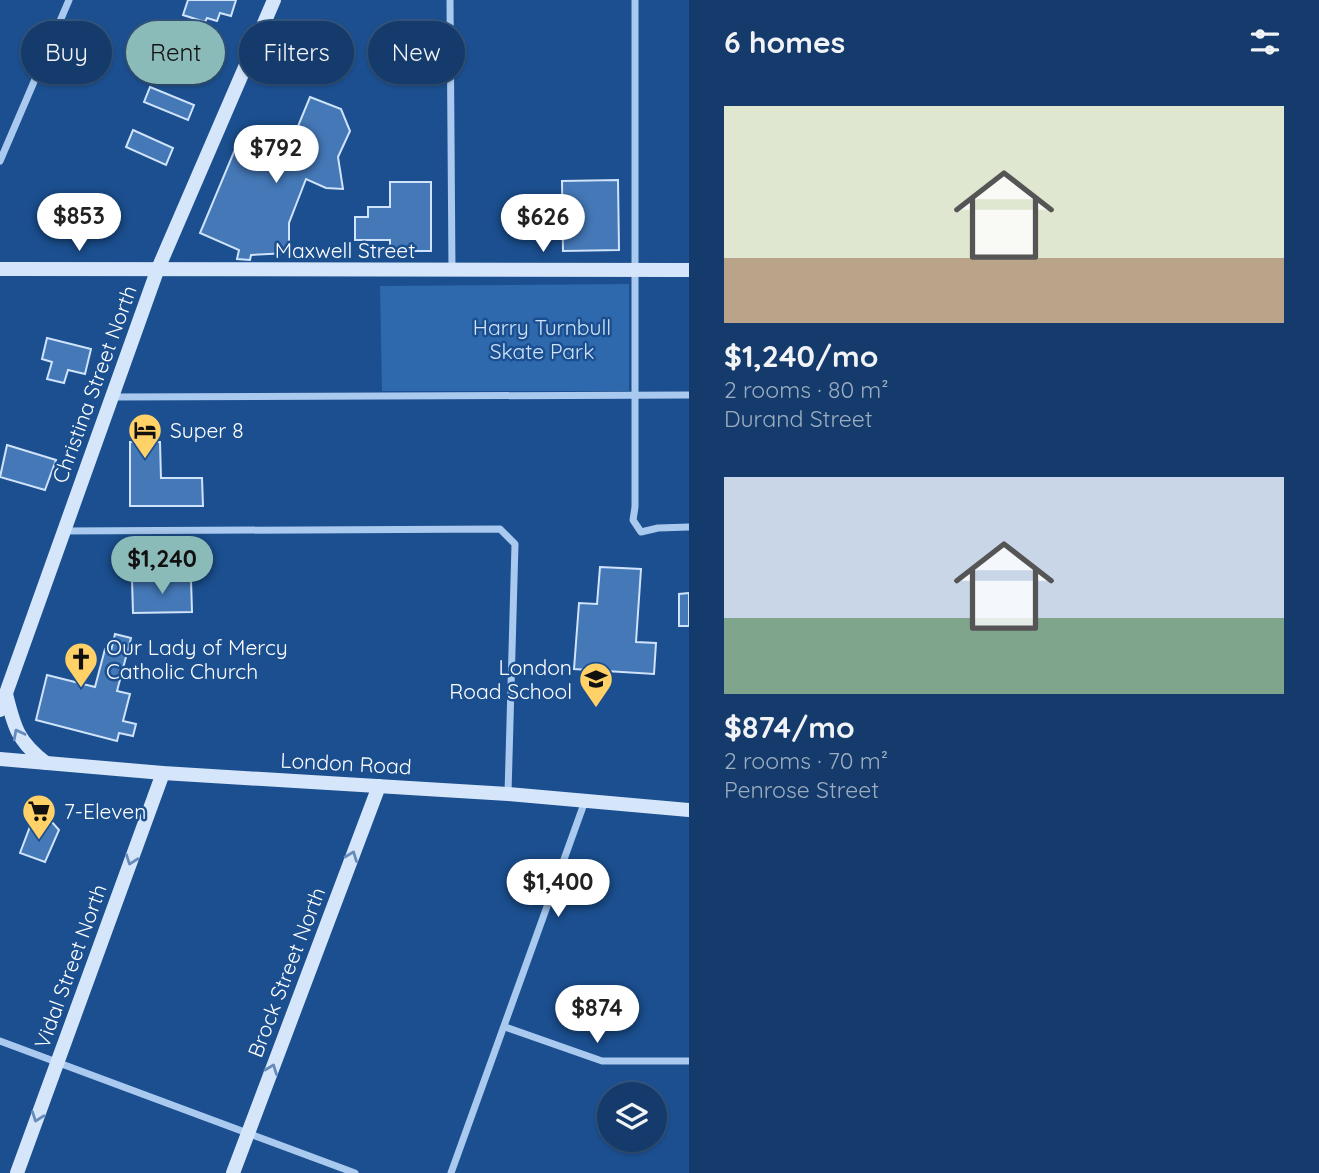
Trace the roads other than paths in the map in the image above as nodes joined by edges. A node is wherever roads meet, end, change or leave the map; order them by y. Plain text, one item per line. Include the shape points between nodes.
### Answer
1 (69, 0) edge
2 (274, 0) edge
3 (450, 0) edge
4 (635, 0) edge
5 (0, 162) edge
6 (0, 269) edge
7 (689, 270) edge
8 (157, 271) junction
9 (635, 271) junction
10 (452, 272) junction
11 (689, 395) edge
12 (635, 396) junction
13 (110, 397) junction
14 (689, 527) edge
15 (63, 531) junction
16 (6, 694) junction
17 (0, 710) edge
18 (0, 759) edge
19 (46, 763) junction
20 (163, 773) junction
21 (379, 786) junction
22 (508, 794) junction
23 (585, 801) junction
24 (689, 810) edge
25 (505, 1027) junction
26 (0, 1041) edge
27 (689, 1061) edge
28 (58, 1062) junction
29 (248, 1133) junction
30 (17, 1173) edge
31 (233, 1173) edge
32 (355, 1173) edge
33 (451, 1173) edge

1 - 5 street
2 - 8 main road, Christina Street North
3 - 10 street
4 - 9 street
6 - 8 main road, Maxwell Street
7 - 9 main road, Maxwell Street
8 - 10 main road, Maxwell Street
8 - 13 main road, Christina Street North
9 - 10 main road, Maxwell Street
9 - 12 street
11 - 12 street
12 - 13 street
12 - 14 street via 633,520 641,532
13 - 15 main road, Christina Street North
15 - 16 main road, Christina Street North
15 - 22 street via 500,529 515,544
16 - 17 main road, Christina Street North
19 -> 16 main road via 25,748 13,726
18 - 19 main road, London Road
19 - 20 main road, London Road
20 - 21 main road, London Road
20 -> 28 main road, Vidal Street North
21 - 22 main road, London Road
29 -> 21 main road, Brock Street North
22 - 23 main road, London Road
23 - 24 main road, London Road
23 - 25 street
25 - 27 street via 602,1061
25 - 33 street
26 - 28 street
28 - 29 street
28 -> 30 main road, Vidal Street North
29 - 31 main road, Brock Street North
29 - 32 street

